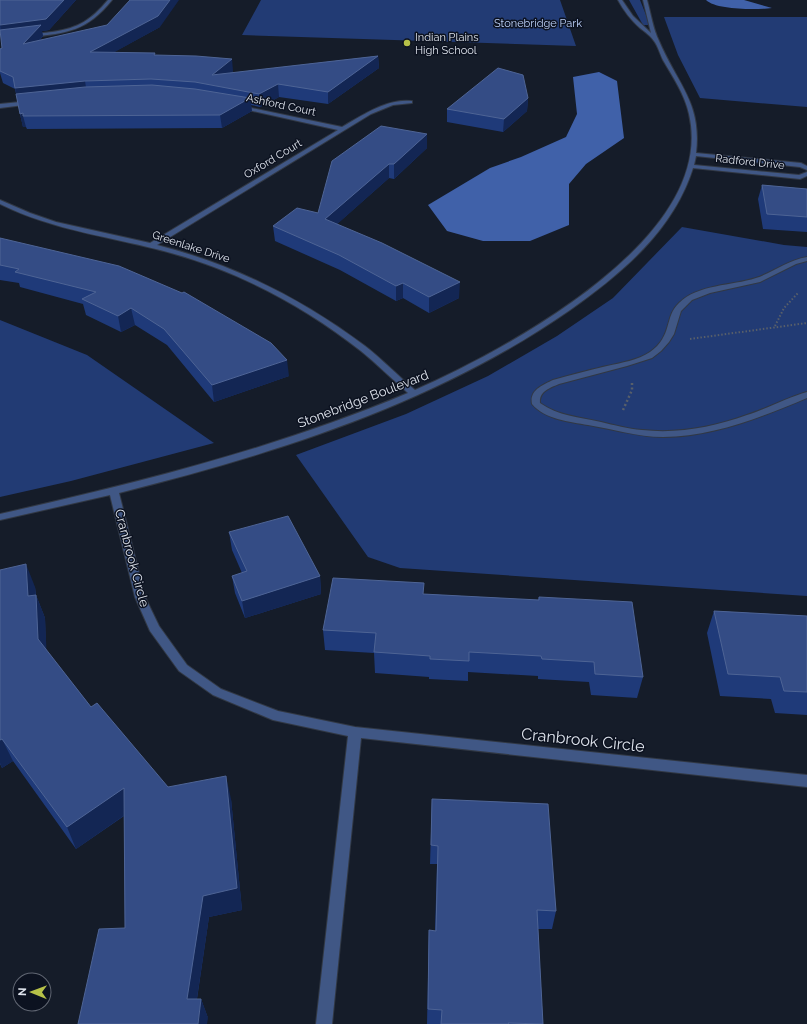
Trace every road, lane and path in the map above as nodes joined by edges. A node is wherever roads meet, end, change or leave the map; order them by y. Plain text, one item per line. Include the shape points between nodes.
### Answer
1 (110, 0) edge
2 (620, 0) edge
3 (645, 0) edge
4 (28, 36) edge
5 (656, 40) junction
6 (37, 102) edge
7 (410, 102) dead end
8 (0, 106) edge
9 (236, 106) edge
10 (343, 128) junction
11 (693, 154) junction
12 (691, 166) junction
13 (807, 168) edge
14 (807, 174) edge
15 (0, 202) edge
16 (151, 245) junction
17 (807, 259) edge
18 (798, 293) dead end
19 (807, 323) edge
20 (775, 326) junction
21 (662, 345) junction
22 (650, 356) junction
23 (414, 394) junction
24 (807, 395) edge
25 (620, 428) junction
26 (114, 492) junction
27 (0, 517) edge
28 (355, 732) junction
29 (807, 781) edge
30 (324, 1024) edge

1 - 4 street via 86,23 69,30
2 - 5 street, Stonebridge Boulevard via 635,21
3 - 5 street, Stonebridge Boulevard
5 - 11 street, Stonebridge Boulevard via 686,98 693,120
6 - 8 street
7 - 10 street, Oxford Court via 381,108
9 - 10 street, Ashford Court
10 - 16 street, Oxford Court
11 - 12 street, Stonebridge Boulevard
11 - 13 street, Radford Drive via 801,165
12 - 14 street, Radford Drive via 800,177
12 - 23 street, Stonebridge Boulevard via 687,183 663,222 607,280 492,355
15 - 16 street, Greenlake Drive via 43,221
16 - 23 street, Greenlake Drive via 210,262 260,284 310,313 362,349
17 - 21 street via 758,280 690,298 675,312 670,334
18 - 20 path via 781,310
19 - 20 path
20 - 21 path
21 - 22 street
22 - 25 path via 635,370 632,390 620,416
22 - 25 street via 544,387 535,399 536,404 544,411 560,417
23 - 26 street, Stonebridge Boulevard via 333,426 239,457
24 - 25 street via 727,425 693,431 667,434
26 - 27 street, Stonebridge Boulevard
26 - 28 street, Cranbrook Circle via 140,597 154,628 183,668 217,692 277,716
28 - 29 street, Cranbrook Circle
28 - 30 street

